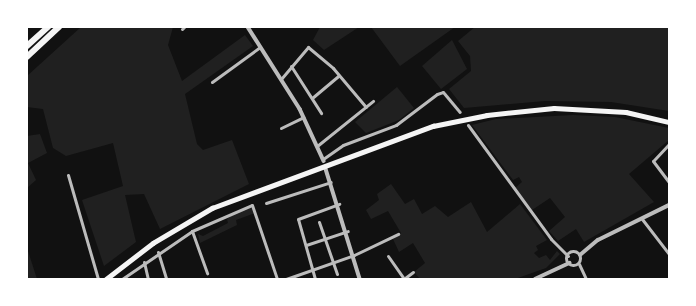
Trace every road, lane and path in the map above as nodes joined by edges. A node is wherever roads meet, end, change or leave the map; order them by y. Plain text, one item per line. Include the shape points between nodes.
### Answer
1 (48, 27) edge
2 (59, 27) edge
3 (248, 27) edge
4 (27, 46) edge
5 (260, 47) junction
6 (27, 57) edge
7 (291, 66) junction
8 (339, 75) junction
9 (281, 79) junction
10 (212, 82) dead end
11 (312, 98) junction
12 (373, 101) dead end
13 (366, 107) junction
14 (460, 112) dead end
15 (321, 113) dead end
16 (304, 118) junction
17 (669, 122) edge
18 (468, 125) dead end
19 (281, 128) dead end
20 (669, 144) edge
21 (317, 146) junction
22 (323, 160) joint
23 (326, 169) dead end
24 (68, 175) dead end
25 (331, 182) junction
26 (669, 182) edge
27 (266, 203) dead end
28 (339, 204) junction
29 (669, 205) edge
30 (642, 219) junction
31 (319, 222) dead end
32 (192, 231) junction
33 (348, 231) junction
34 (398, 234) dead end
35 (324, 239) junction
36 (306, 245) junction
37 (158, 252) junction
38 (669, 254) edge
39 (354, 255) junction
40 (580, 255) junction
41 (388, 256) dead end
42 (568, 256) junction
43 (144, 262) junction
44 (333, 262) junction
45 (568, 263) junction
46 (579, 264) junction
47 (313, 269) junction
48 (412, 272) dead end
49 (207, 273) dead end
50 (337, 274) dead end
51 (405, 278) edge
52 (99, 279) edge
53 (106, 279) edge
54 (122, 279) edge
55 (148, 279) edge
56 (166, 279) edge
57 (277, 279) edge
58 (286, 279) edge
59 (315, 279) edge
60 (360, 279) edge
61 (535, 279) edge
62 (586, 279) edge

1 - 4 highway
2 - 6 highway
3 - 5 street
5 - 9 street
5 - 10 street
7 - 8 street via 308,47
7 - 9 street
7 - 11 street
8 - 11 street
8 - 13 street
9 - 16 street
11 - 15 street
12 - 13 street
13 - 21 street
14 - 22 street via 444,92 437,94 396,125 343,145
16 - 19 street
16 - 21 street
17 - 53 main road via 626,112 554,108 487,114 433,126 212,208 153,243
18 - 42 street via 551,239
20 - 26 street via 653,160
21 - 22 street
23 - 25 street
24 - 52 street
25 - 27 street
25 - 28 street
28 - 33 street
28 - 36 street via 298,219
29 - 30 street
30 - 38 street
30 - 40 street via 598,240
31 - 35 street
32 - 37 street
32 - 49 street
32 - 57 street via 252,205
33 - 35 street
33 - 39 street
34 - 39 street
35 - 36 street
35 - 44 street
36 - 47 street
37 - 43 street
37 - 56 street
39 - 44 street
39 - 60 street
40 - 42 street via 574,253
40 - 46 street
41 - 51 street
42 - 45 street
43 - 54 street
43 - 55 street
44 - 47 street
44 - 50 street
45 - 46 street
45 - 61 street
46 - 62 street
47 - 58 street
47 - 59 street
48 - 51 street

